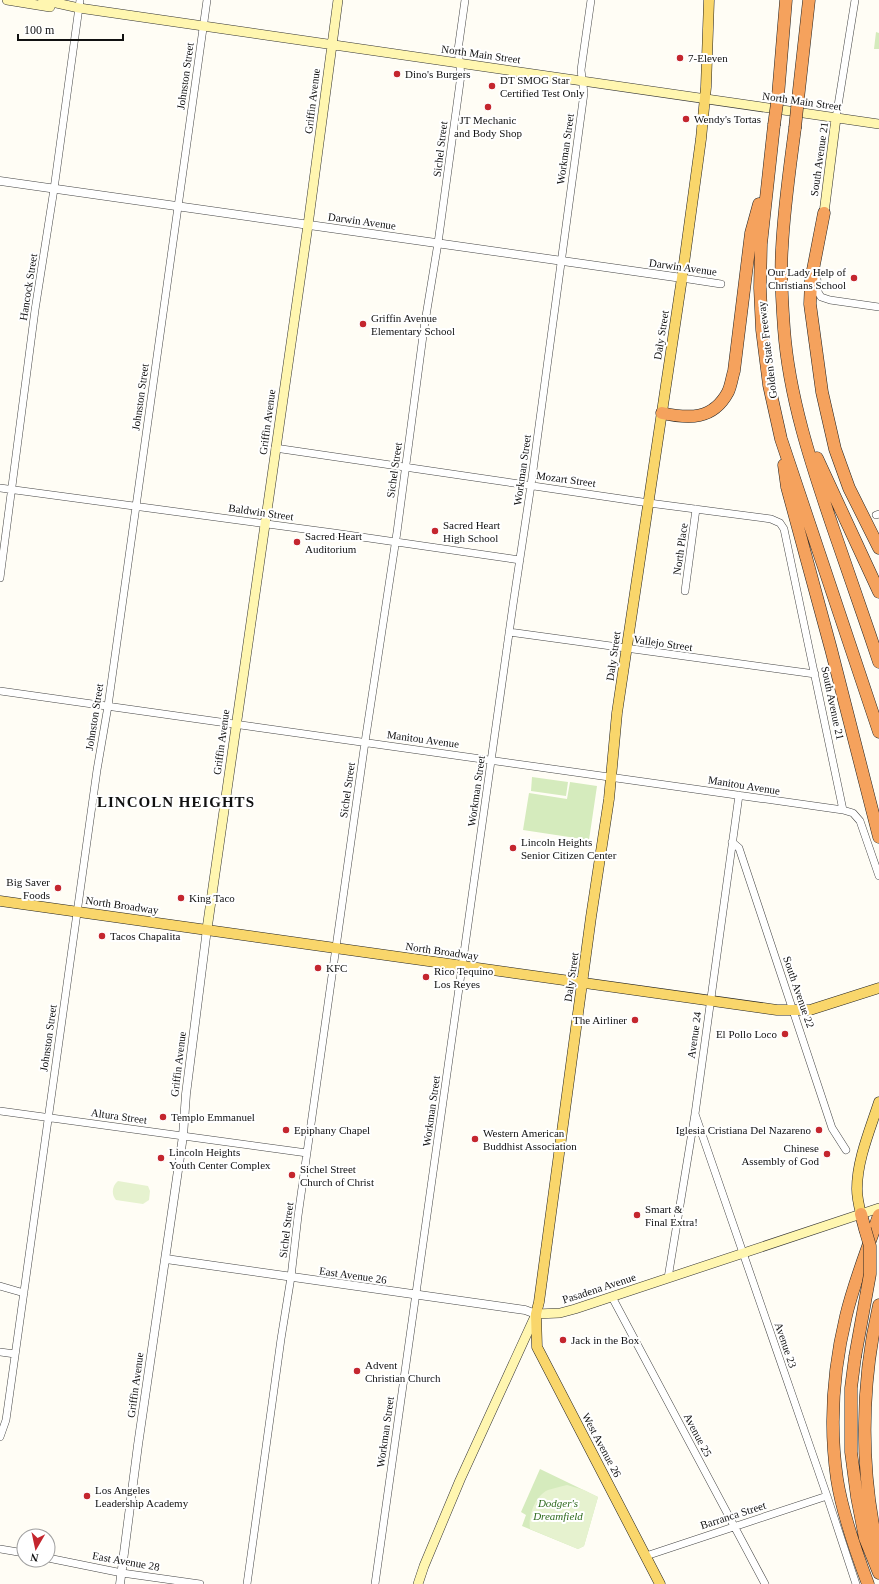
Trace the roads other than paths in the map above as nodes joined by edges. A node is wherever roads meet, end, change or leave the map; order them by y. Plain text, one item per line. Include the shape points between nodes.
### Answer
1 (7, 0) edge
2 (43, 0) edge
3 (206, 0) edge
4 (338, 0) edge
5 (465, 0) edge
6 (592, 0) edge
7 (710, 0) edge
8 (786, 0) edge
9 (809, 0) edge
10 (855, 0) edge
11 (80, 4) edge
12 (203, 26) junction
13 (332, 44) junction
14 (460, 63) junction
15 (582, 81) junction
16 (705, 99) junction
17 (836, 118) junction
18 (879, 124) edge
19 (768, 174) junction
20 (0, 181) edge
21 (54, 188) junction
22 (178, 206) junction
23 (824, 213) junction
24 (308, 224) junction
25 (438, 243) junction
26 (561, 261) junction
27 (682, 278) junction
28 (721, 284) dead end
29 (879, 307) edge
30 (662, 413) junction
31 (804, 436) junction
32 (782, 440) junction
33 (275, 448) junction
34 (406, 468) junction
35 (531, 486) junction
36 (0, 488) edge
37 (12, 489) junction
38 (649, 503) junction
39 (136, 506) junction
40 (696, 509) junction
41 (264, 523) junction
42 (780, 523) joint
43 (396, 542) junction
44 (879, 548) edge
45 (520, 560) junction
46 (0, 578) edge
47 (685, 591) dead end
48 (879, 592) edge
49 (509, 632) junction
50 (626, 649) junction
51 (879, 662) edge
52 (814, 674) junction
53 (0, 691) edge
54 (108, 706) junction
55 (236, 724) junction
56 (879, 732) edge
57 (365, 742) junction
58 (492, 760) junction
59 (612, 776) junction
60 (739, 795) junction
61 (843, 810) junction
62 (879, 837) edge
63 (732, 842) junction
64 (879, 876) edge
65 (0, 901) edge
66 (77, 911) junction
67 (207, 930) junction
68 (336, 948) junction
69 (462, 966) junction
70 (583, 983) junction
71 (879, 988) edge
72 (710, 1000) junction
73 (794, 1011) junction
74 (879, 1102) edge
75 (0, 1111) edge
76 (695, 1114) junction
77 (48, 1117) junction
78 (183, 1136) junction
79 (846, 1150) dead end
80 (307, 1154) junction
81 (879, 1208) edge
82 (870, 1213) edge
83 (743, 1252) junction
84 (166, 1259) junction
85 (292, 1277) junction
86 (668, 1278) junction
87 (0, 1286) edge
88 (24, 1293) junction
89 (416, 1295) junction
90 (612, 1297) junction
91 (879, 1305) edge
92 (536, 1314) junction
93 (0, 1352) edge
94 (15, 1354) junction
95 (0, 1437) edge
96 (827, 1496) junction
97 (734, 1526) junction
98 (0, 1549) edge
99 (16, 1552) edge
100 (879, 1554) edge
101 (646, 1556) junction
102 (56, 1560) edge
103 (122, 1573) junction
104 (879, 1573) edge
105 (658, 1583) edge
106 (120, 1584) edge
107 (200, 1584) edge
108 (247, 1584) edge
109 (375, 1584) edge
110 (418, 1584) edge
111 (765, 1584) edge
112 (856, 1584) edge
113 (868, 1584) edge

1 - 11 main road, North Main Street via 51,7
2 - 11 main road, North Main Street
3 - 12 street, Johnston Street
4 - 13 main road, Griffin Avenue
5 - 14 street, Sichel Street via 458,50
6 - 15 street, Workman Street
7 - 16 main road, Daly Street
8 - 19 highway, Golden State Freeway, bridge
9 - 31 highway, Golden State Freeway, bridge via 782,248 784,330 791,381
10 - 17 street, South Avenue 21
11 - 12 main road, North Main Street
11 - 21 street, Hancock Street
12 - 13 main road, North Main Street
12 - 22 street, Johnston Street
13 - 14 main road, North Main Street
13 - 24 main road, Griffin Avenue
14 - 15 main road, North Main Street
14 - 25 street, Sichel Street via 461,75
15 - 16 main road, North Main Street
15 - 26 street, Workman Street via 584,93
16 - 17 main road, North Main Street
16 - 27 main road, Daly Street
17 - 18 main road, North Main Street
17 - 23 main road, South Avenue 21
19 - 30 highway via 751,233 734,371 728,391 710,411 694,417
19 - 32 highway, Golden State Freeway via 761,244 762,330 769,385
20 - 21 street, Darwin Avenue
21 - 22 street, Darwin Avenue
21 - 37 street, Hancock Street via 33,324
22 - 24 street, Darwin Avenue
22 - 39 street, Johnston Street
23 - 29 street, South Avenue 21 via 817,287 821,296 830,300
23 - 44 highway via 812,274 810,304 822,392 835,449 848,488
24 - 25 street, Darwin Avenue
24 - 33 main road, Griffin Avenue
25 - 26 street, Darwin Avenue
25 - 34 street, Sichel Street
26 - 27 street, Darwin Avenue
26 - 35 street, Workman Street
27 - 28 street, Darwin Avenue
27 - 30 main road, Daly Street
30 - 38 main road, Daly Street
31 - 48 highway
31 - 51 highway, Golden State Freeway via 819,488
32 - 56 highway, Golden State Freeway
32 - 62 highway via 787,488
33 - 34 street, Mozart Street
33 - 41 main road, Griffin Avenue
34 - 35 street, Mozart Street
34 - 43 street, Sichel Street
35 - 38 street, Mozart Street
35 - 45 street, Workman Street
36 - 37 street, Baldwin Street
37 - 39 street, Baldwin Street
37 - 46 street, Hancock Street
38 - 40 street, Mozart Street
38 - 50 main road, Daly Street
39 - 41 street, Baldwin Street
39 - 54 street, Johnston Street
40 - 42 street, Mozart Street via 773,519
40 - 47 street, North Place
41 - 43 street, Baldwin Street
41 - 55 main road, Griffin Avenue
42 - 52 street, South Avenue 21 via 784,529
43 - 45 street, Baldwin Street
43 - 57 street, Sichel Street
45 - 49 street, Workman Street
49 - 50 street, Vallejo Street
49 - 58 street, Workman Street
50 - 52 street, Vallejo Street
50 - 59 main road, Daly Street
52 - 61 street, South Avenue 21
53 - 54 street, Manitou Avenue
54 - 55 street, Manitou Avenue
54 - 66 street, Johnston Street
55 - 57 street, Manitou Avenue
55 - 67 main road, Griffin Avenue
57 - 58 street, Manitou Avenue
57 - 68 street, Sichel Street
58 - 59 street, Manitou Avenue
58 - 69 street, Workman Street
59 - 60 street, Manitou Avenue
59 - 70 main road, Daly Street
60 - 61 street, Manitou Avenue
60 - 63 street, Avenue 24
61 - 64 street via 852,813 860,821
63 - 72 street, Avenue 24
63 - 73 street, South Avenue 22 via 739,848
65 - 66 main road, North Broadway
66 - 67 main road, North Broadway
66 - 77 street, Johnston Street
67 - 68 main road, North Broadway
67 - 78 street, Griffin Avenue
68 - 69 main road, North Broadway
68 - 80 street, Sichel Street
69 - 70 main road, North Broadway
69 - 89 street, Workman Street
70 - 72 main road, North Broadway
70 - 92 main road, Daly Street
71 - 73 main road, North Broadway via 810,1010
72 - 73 main road, North Broadway
72 - 76 street, Avenue 24
73 - 79 street, South Avenue 22 via 832,1128
74 - 82 main road via 857,1179 857,1191
75 - 77 street, Altura Street
76 - 83 street, Avenue 23
76 - 86 street, Avenue 24
77 - 78 street, Altura Street
77 - 88 street, Johnston Street
78 - 80 street, Altura Street
78 - 84 street, Griffin Avenue
80 - 85 street, Sichel Street
81 - 82 main road, Pasadena Avenue
82 - 83 main road, Pasadena Avenue
82 - 104 highway, bridge via 865,1229 870,1246 870,1274 851,1388 851,1452 865,1538
82 - 113 highway via 846,1314 832,1407 837,1480
83 - 86 main road, Pasadena Avenue
83 - 96 street, Avenue 23
84 - 85 street, East Avenue 26
84 - 103 street, Griffin Avenue
85 - 89 street, East Avenue 26
85 - 108 street, Sichel Street
86 - 90 main road, Pasadena Avenue
87 - 88 street
88 - 94 street, Johnston Street
89 - 92 street, East Avenue 26 via 525,1310
89 - 109 street, Workman Street
90 - 92 main road, Pasadena Avenue via 560,1313
90 - 97 street, Avenue 25
91 - 100 highway via 869,1365 864,1446 871,1515
92 - 101 main road, West Avenue 26 via 538,1347
92 - 110 main road via 460,1480
93 - 94 street
94 - 95 street, Johnston Street via 6,1420
96 - 97 street, Barranca Street
96 - 112 street, Avenue 23
97 - 101 street, Barranca Street
97 - 111 street, Avenue 25
98 - 99 street
101 - 105 main road, West Avenue 26
102 - 103 street, East Avenue 28
103 - 106 street, Griffin Avenue
103 - 107 street, East Avenue 28

